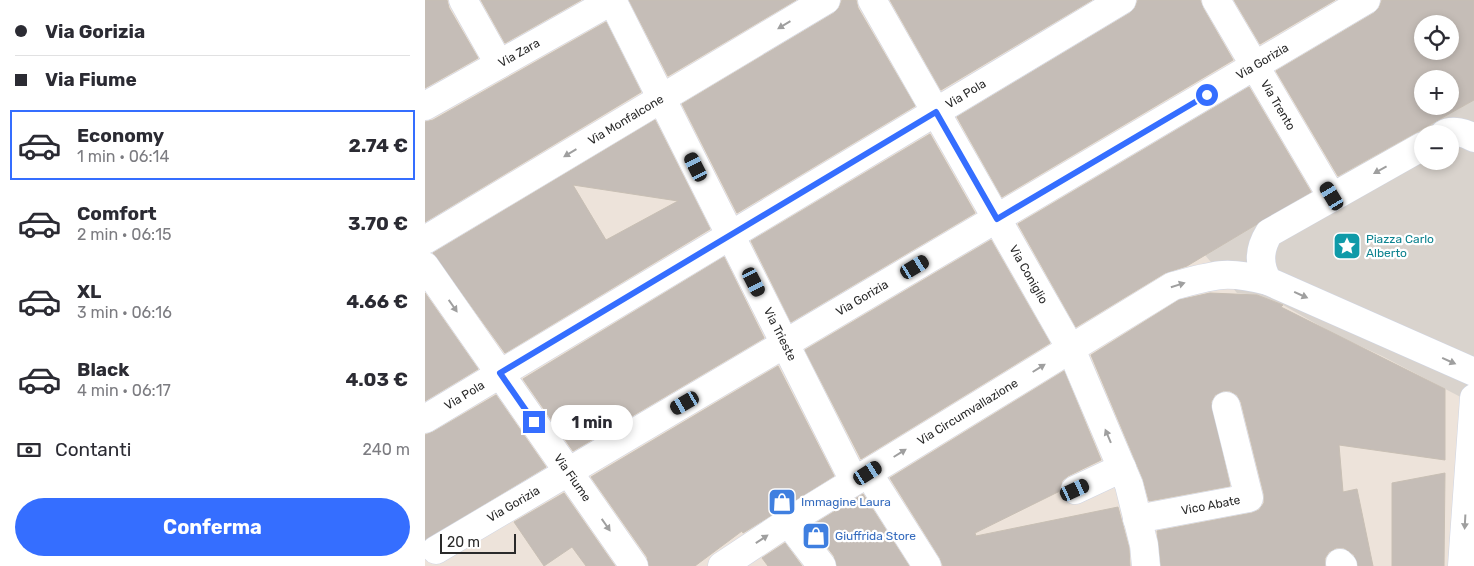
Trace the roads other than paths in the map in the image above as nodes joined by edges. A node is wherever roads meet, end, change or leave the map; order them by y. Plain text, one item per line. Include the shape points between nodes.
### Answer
1 (463, 0) edge
2 (612, 0) edge
3 (826, 0) edge
4 (872, 0) edge
5 (1122, 0) edge
6 (1216, 0) edge
7 (1366, 0) edge
8 (499, 64) junction
9 (1255, 67) junction
10 (661, 98) junction
11 (425, 106) edge
12 (936, 112) junction
13 (1474, 121) edge
14 (1459, 127) edge
15 (1459, 134) edge
16 (1474, 138) edge
17 (1414, 150) edge
18 (1329, 190) junction
19 (997, 219) junction
20 (730, 235) junction
21 (425, 240) edge
22 (425, 266) edge
23 (1268, 281) junction
24 (785, 344) junction
25 (1071, 349) junction
26 (1474, 372) edge
27 (500, 373) junction
28 (1474, 398) edge
29 (1473, 403) edge
30 (1226, 406) dead end
31 (425, 420) edge
32 (1472, 439) edge
33 (1122, 468) junction
34 (568, 471) junction
35 (861, 477) junction
36 (1075, 490) dead end
37 (1137, 519) junction
38 (788, 522) junction
39 (438, 552) edge
40 (1460, 564) edge
41 (634, 566) edge
42 (722, 566) edge
43 (822, 566) edge
44 (927, 566) edge
45 (1146, 566) edge

1 - 8 street
2 - 8 street, Via Zara
2 - 10 street, Via Trieste
3 -> 10 street, Via Monfalcone
4 - 12 street, Via Coniglio
5 - 12 street, Via Pola
6 - 9 street, Via Trento
7 - 9 street, Via Gorizia
8 - 11 street, Via Zara
9 - 18 street, Via Trento
9 - 19 street, Via Gorizia
10 - 20 street, Via Trieste
10 -> 21 street, Via Monfalcone
12 - 19 street, Via Coniglio
12 - 20 street, Via Pola
13 - 14 street
15 - 16 street
17 -> 18 street
18 - 23 street via 1269,233 1262,245 1261,261
19 - 24 street, Via Gorizia
19 - 25 street, Via Coniglio
20 - 24 street, Via Trieste
20 - 27 street, Via Pola
22 -> 27 street, Via Fiume
25 -> 23 street, Via Circumvallazione via 1173,286 1220,273 1243,274
23 -> 26 street, Via Circumvallazione
24 - 34 street, Via Gorizia
24 - 35 street, Via Trieste
33 -> 25 street, Via Coniglio
35 -> 25 street, Via Circumvallazione
27 - 31 street, Via Pola
27 - 34 street, Via Fiume
28 - 29 street
29 - 32 street
30 - 37 street, Vico Abate via 1249,498
32 -> 40 street
33 - 36 street
33 - 37 street, Via Coniglio
34 - 39 street, Via Gorizia
34 -> 41 street, Via Fiume
35 - 38 street, Via Circumvallazione
35 - 44 street, Via Trieste
37 - 45 street, Via Coniglio
42 -> 38 street, Via Circumvallazione
38 - 43 street

